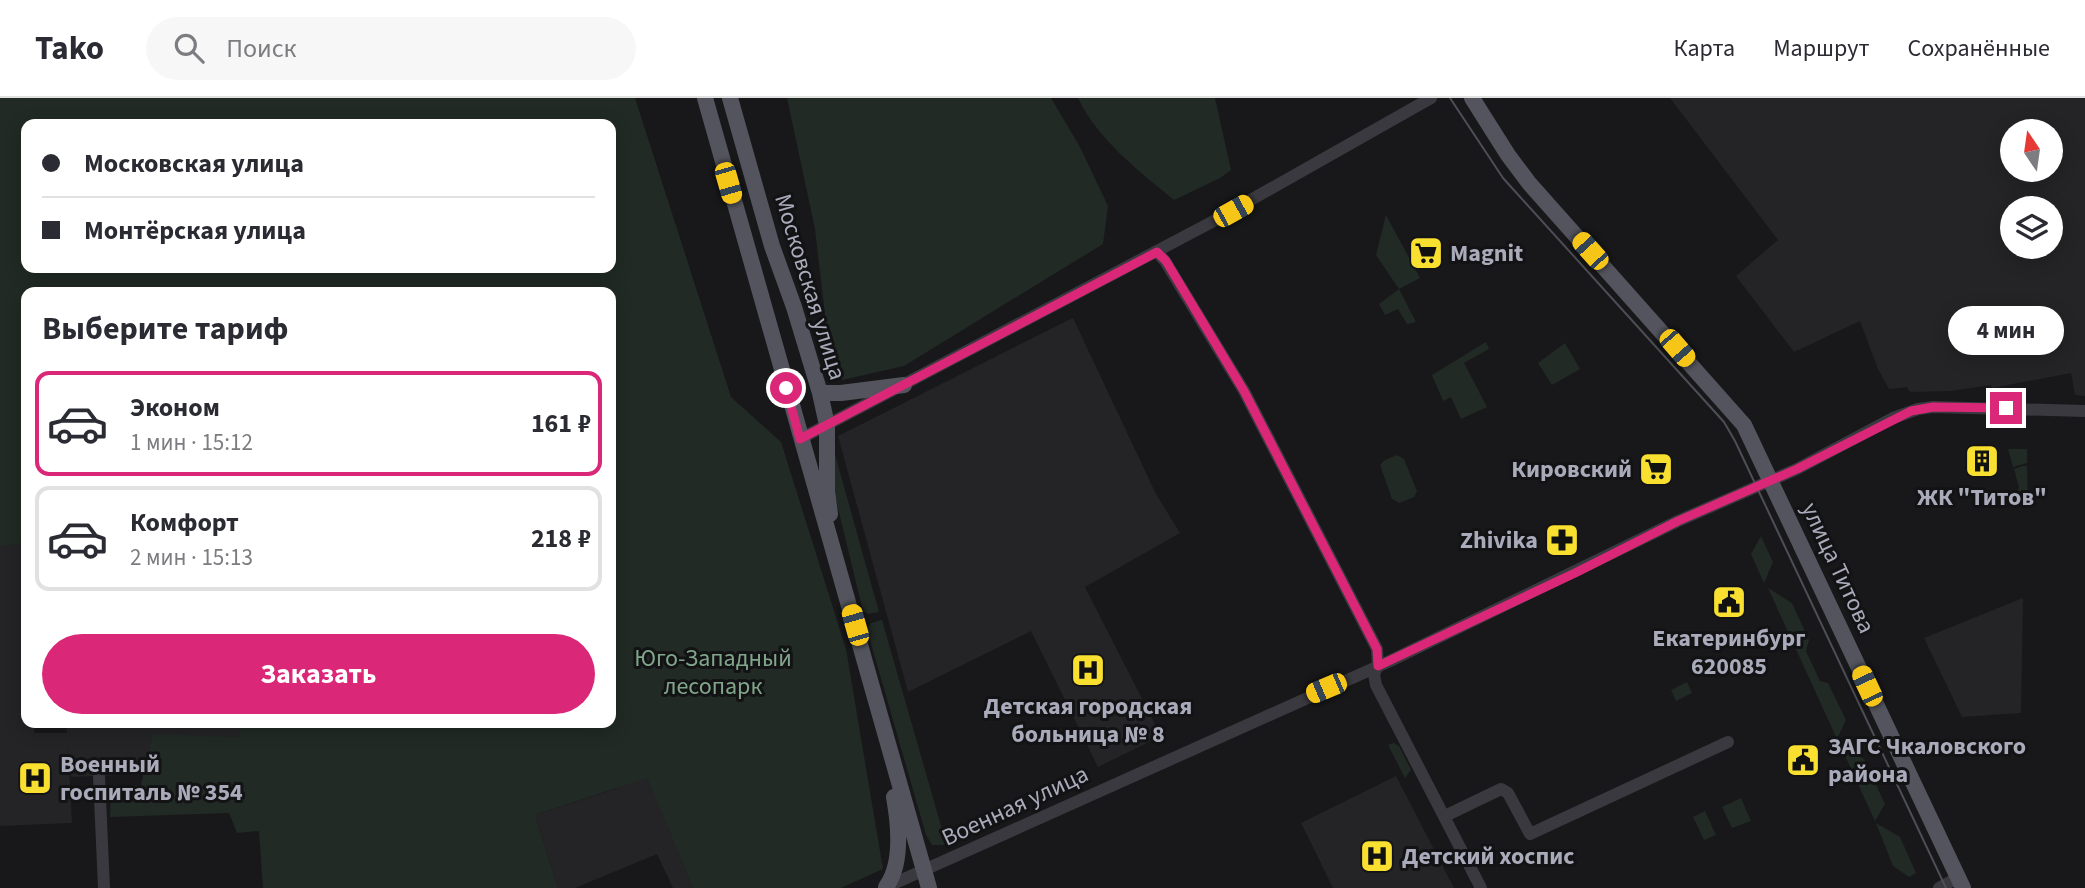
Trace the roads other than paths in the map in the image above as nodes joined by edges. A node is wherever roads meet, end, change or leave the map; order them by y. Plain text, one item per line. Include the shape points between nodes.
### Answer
1 (705, 98) edge
2 (730, 98) edge
3 (1431, 98) edge
4 (1472, 98) edge
5 (1157, 252) junction
6 (904, 385) junction
7 (820, 393) junction
8 (2085, 411) edge
9 (827, 425) junction
10 (800, 439) junction
11 (1771, 479) junction
12 (840, 575) junction
13 (1378, 666) junction
14 (1728, 741) dead end
15 (892, 761) junction
16 (99, 776) dead end
17 (1445, 816) junction
18 (924, 871) junction
19 (1960, 883) edge
20 (103, 888) edge
21 (885, 888) edge
22 (929, 888) edge
23 (1481, 888) edge
24 (1938, 888) edge

1 - 10 main road, Московская улица
2 - 7 main road, Московская улица
3 - 5 street
4 - 11 main road, улица Титова via 1529,183 1738,417
5 - 6 street
5 - 13 street via 1259,419 1377,649
6 - 7 main road
6 - 9 street
7 - 9 main road, Московская улица
8 - 11 street, Военная улица via 1918,408
9 - 10 street
9 - 12 main road, Московская улица via 827,491
10 - 12 main road, Московская улица
11 - 13 street, Военная улица
11 - 19 main road, улица Титова
12 - 15 main road, Московская улица
13 - 17 street via 1376,685
13 - 18 street, Военная улица
14 - 17 street via 1530,834 1508,793 1501,789
15 - 18 main road, Московская улица
15 - 21 main road via 899,824 895,872
16 - 20 street
17 - 23 street
18 - 21 street, Военная улица
18 - 22 main road, Московская улица
19 - 24 street

